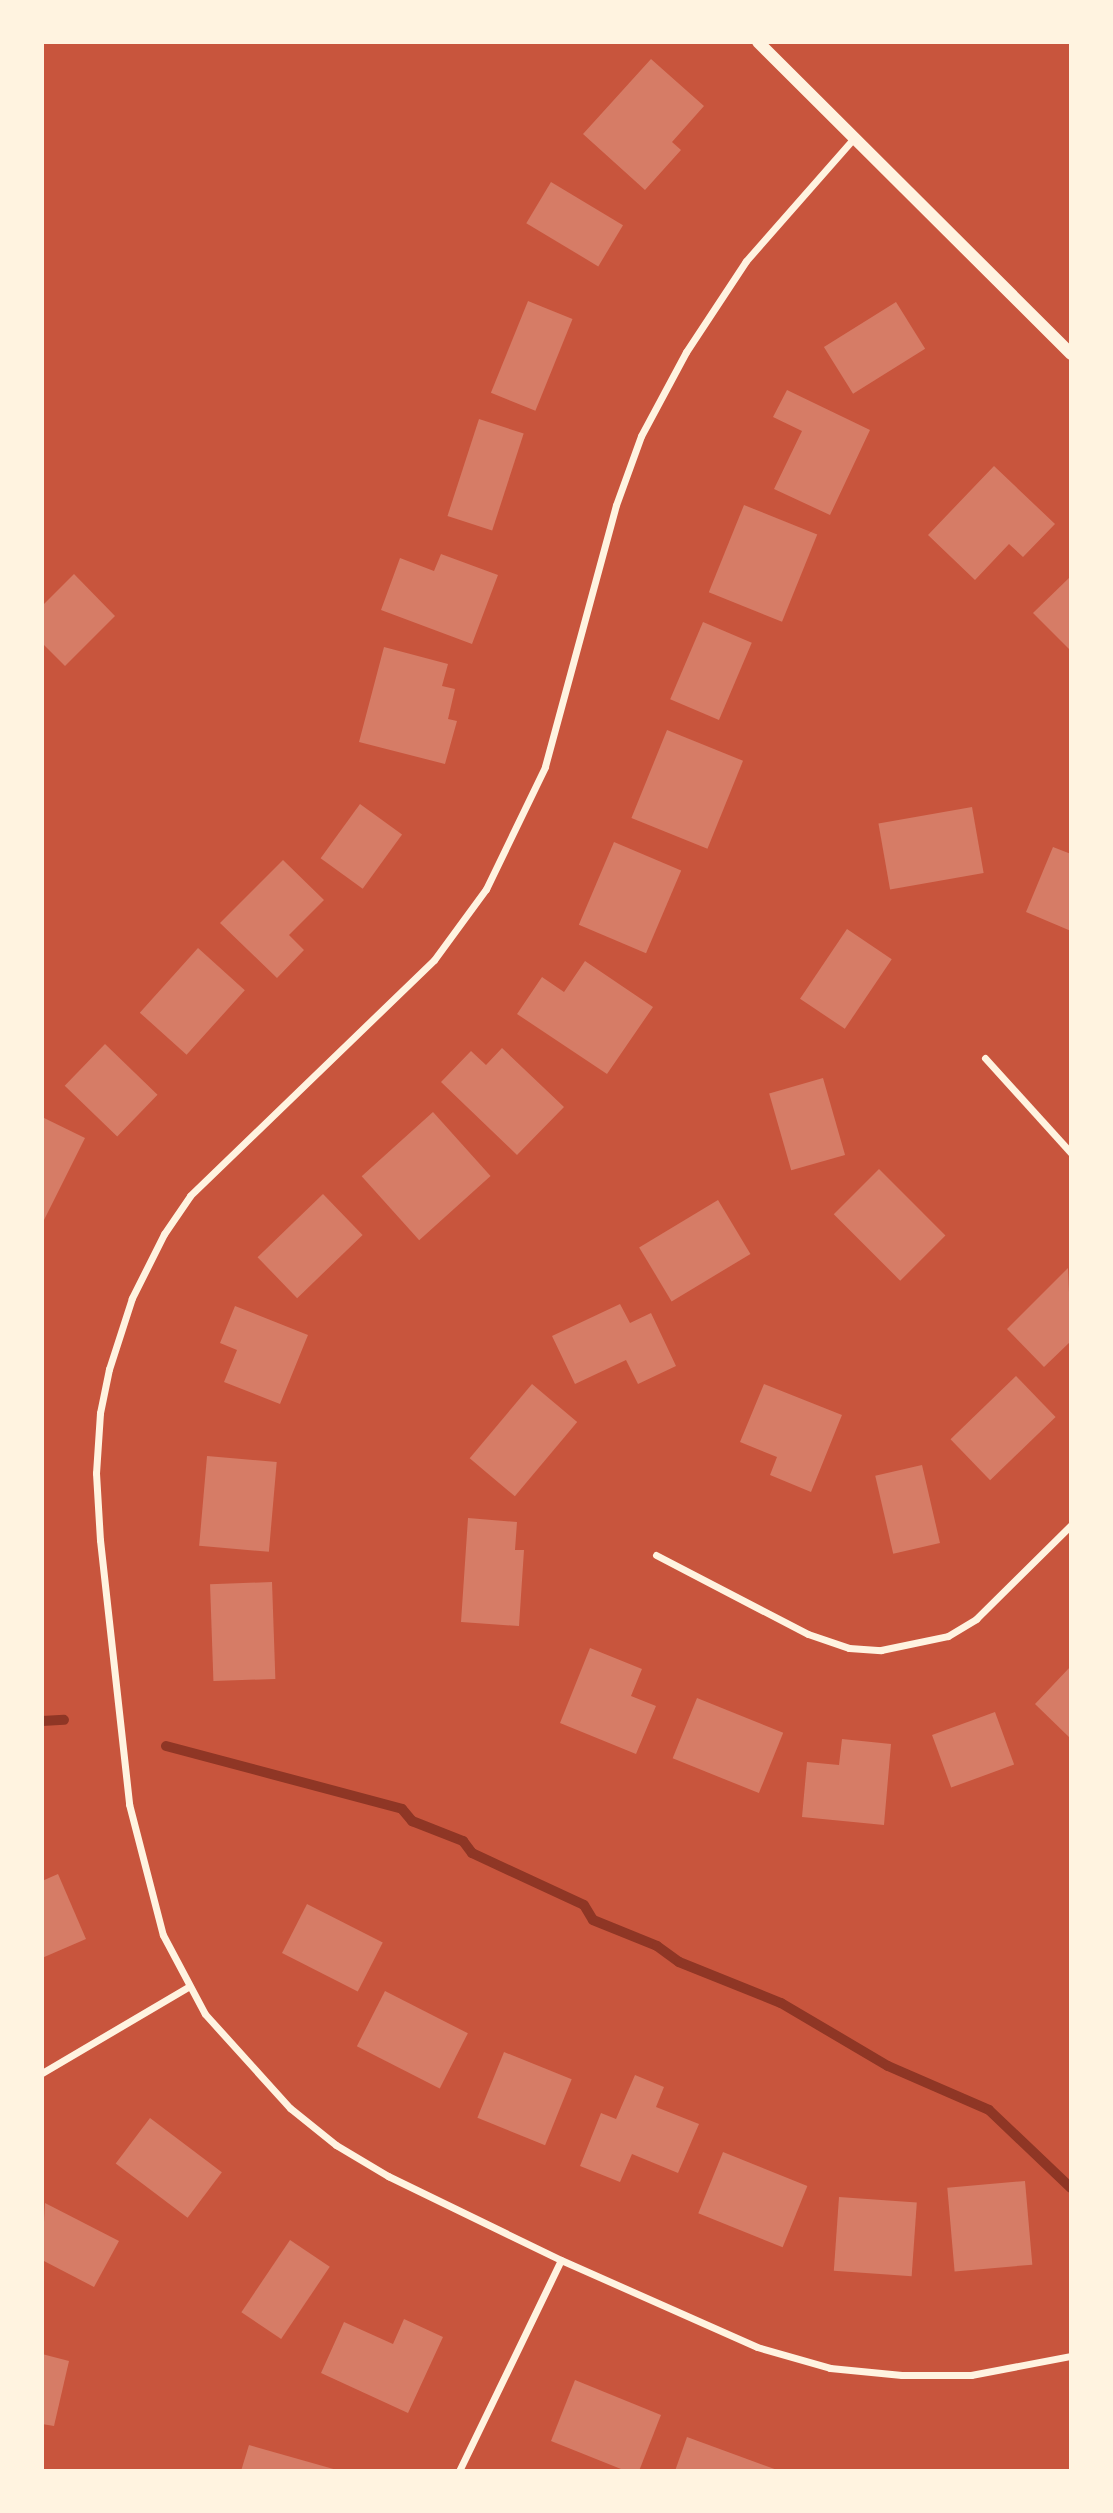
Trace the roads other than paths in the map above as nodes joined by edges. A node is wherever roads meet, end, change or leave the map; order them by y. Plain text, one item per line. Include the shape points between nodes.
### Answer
1 (758, 42) edge
2 (854, 138) junction
3 (1071, 354) edge
4 (985, 1058) dead end
5 (1071, 1153) edge
6 (1071, 1525) edge
7 (656, 1555) dead end
8 (188, 1987) junction
9 (42, 2073) edge
10 (561, 2260) junction
11 (1071, 2356) edge
12 (459, 2471) edge

1 - 2 street
2 - 3 street
2 - 8 street via 746,261 686,352 641,436 616,505 545,766 486,889 434,960 190,1196 164,1234 132,1298 100,1413 96,1473 100,1540 129,1804 163,1935
4 - 5 street
6 - 7 street via 976,1619 948,1636 881,1650 849,1648 808,1634
8 - 9 street
8 - 10 street via 247,2066 336,2145 388,2176
10 - 11 street via 757,2347 830,2368 971,2375
10 - 12 street

